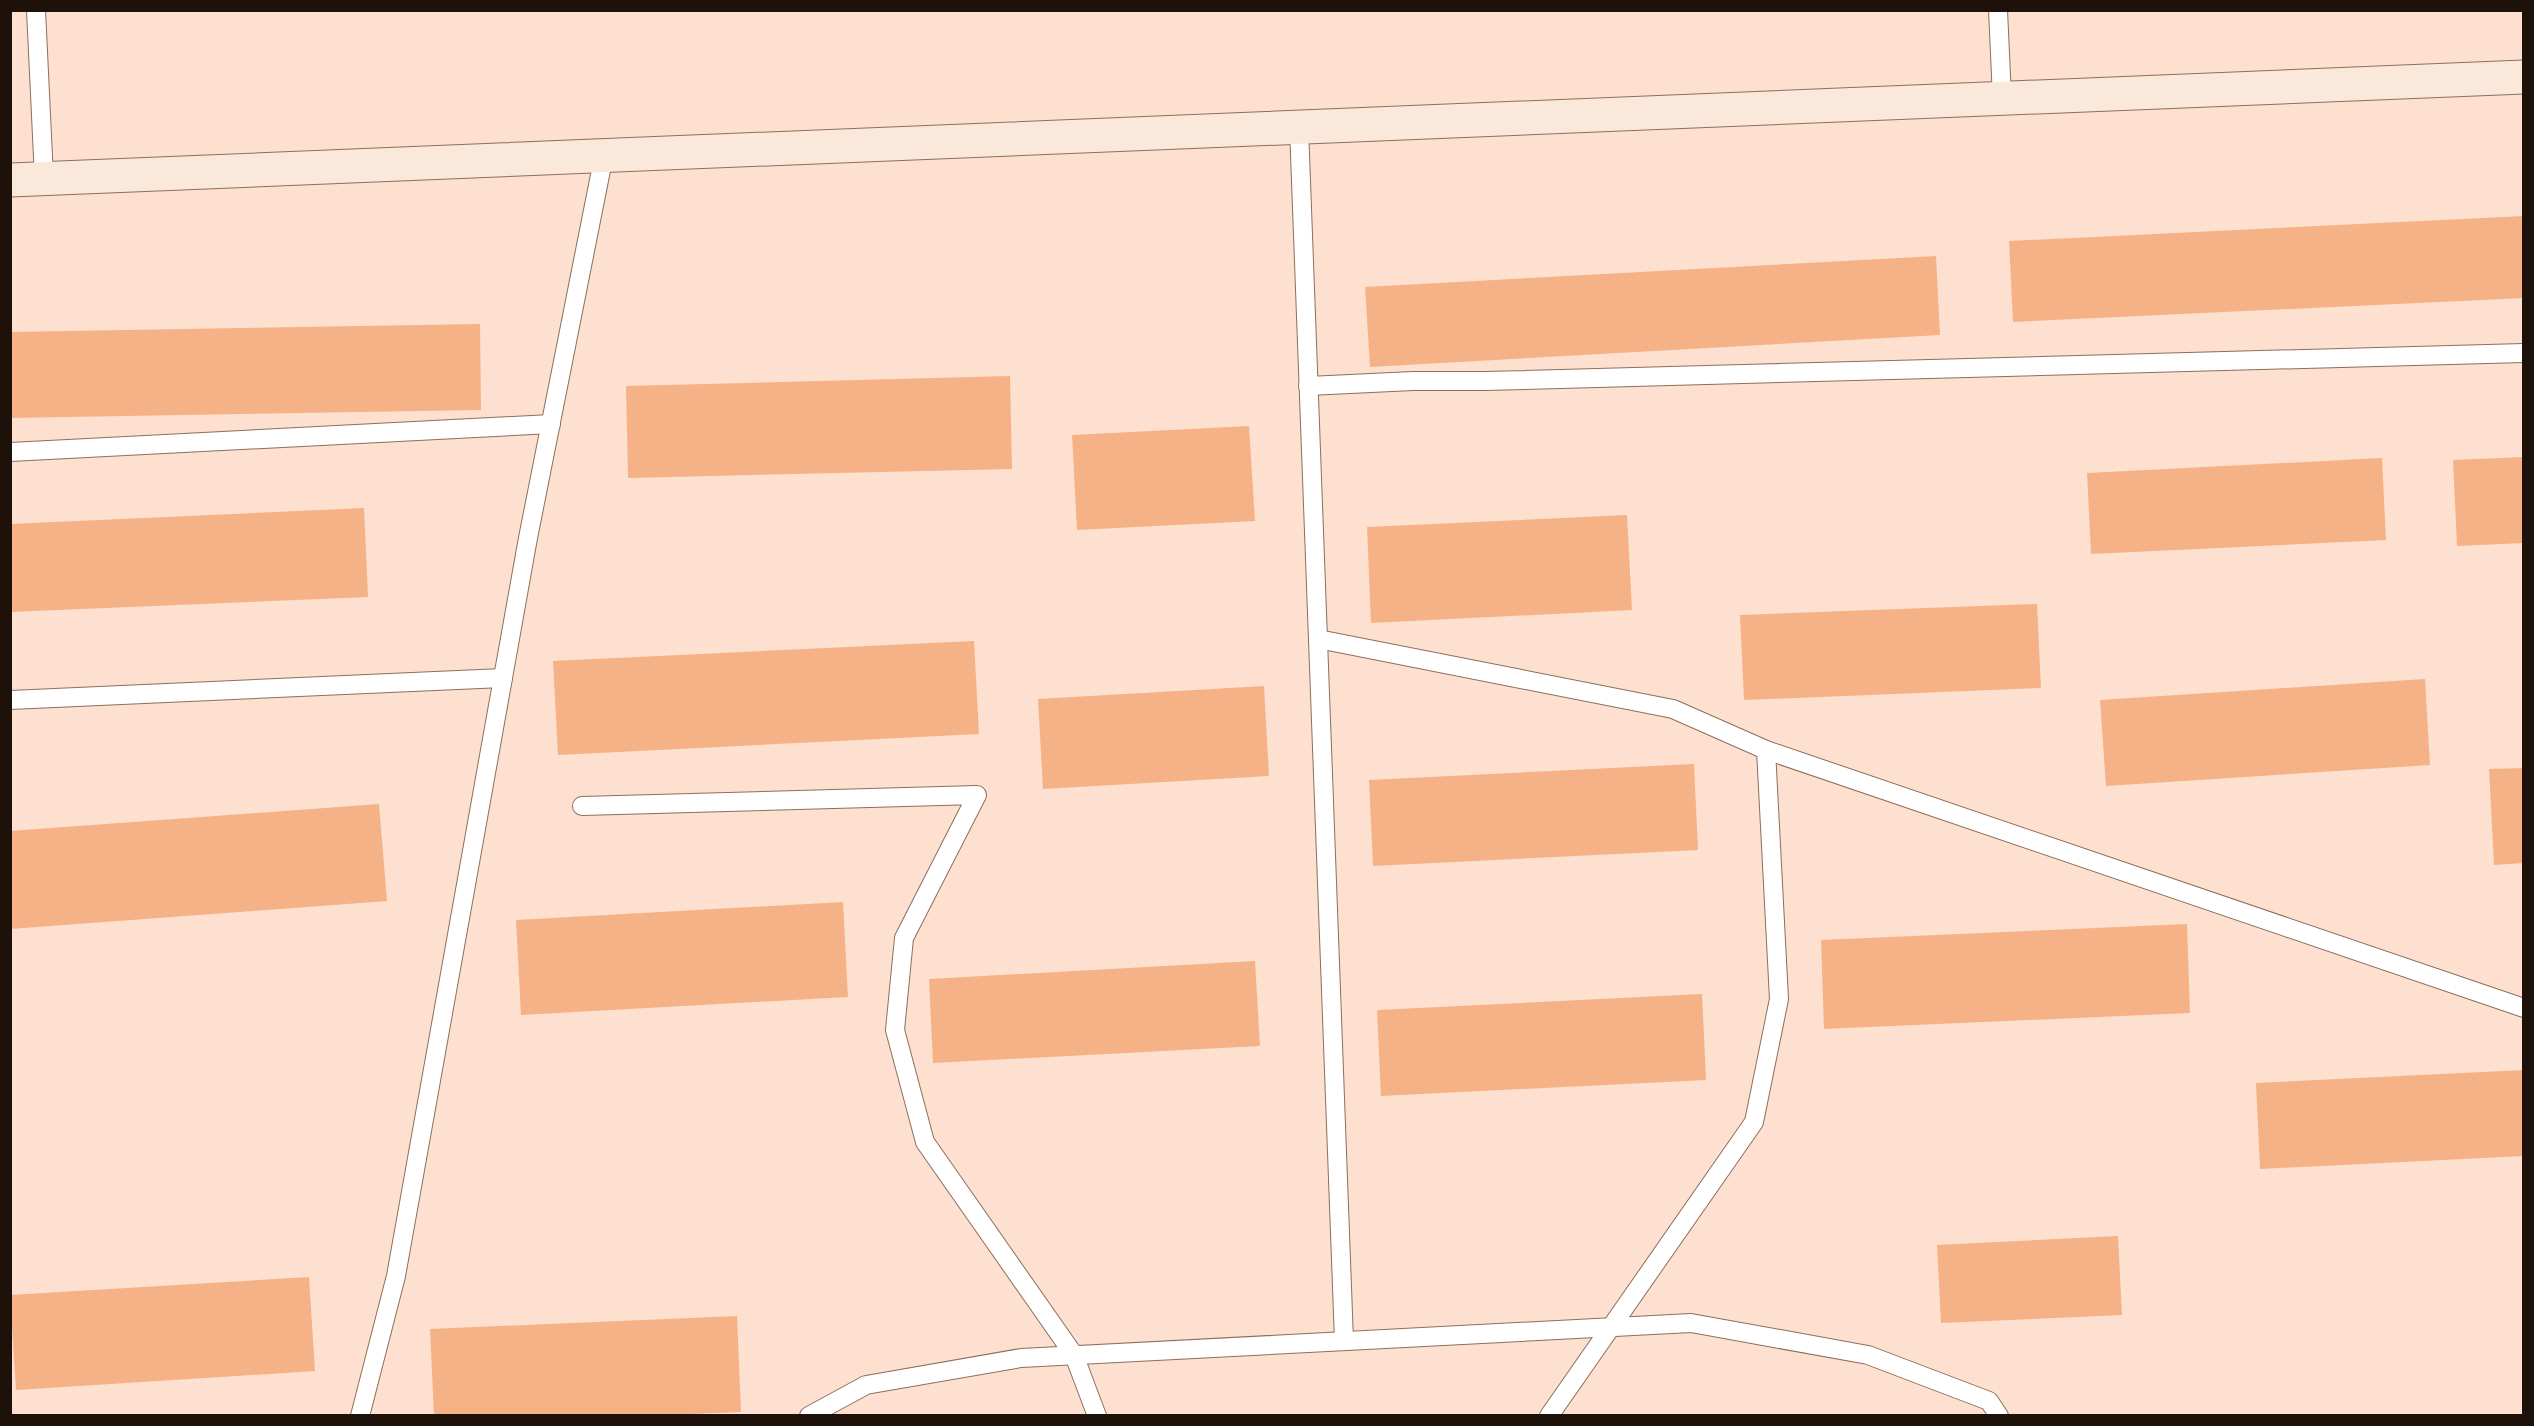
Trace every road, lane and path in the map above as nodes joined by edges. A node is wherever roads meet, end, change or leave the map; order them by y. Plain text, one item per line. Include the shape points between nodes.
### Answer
1 (36, 10) edge
2 (1998, 10) edge
3 (2523, 77) edge
4 (2002, 98) junction
5 (1299, 127) junction
6 (604, 155) junction
7 (44, 178) junction
8 (10, 180) edge
9 (2523, 353) edge
10 (1308, 386) junction
11 (551, 424) junction
12 (10, 452) edge
13 (1318, 639) junction
14 (503, 678) junction
15 (10, 700) edge
16 (1766, 750) junction
17 (582, 806) dead end
18 (2523, 1008) edge
19 (1610, 1328) junction
20 (1344, 1341) junction
21 (1074, 1355) junction
22 (360, 1416) edge
23 (809, 1416) edge
24 (1096, 1416) edge
25 (1549, 1416) edge
26 (1999, 1416) edge

1 - 7 lane
2 - 4 lane
3 - 4 street
4 - 5 street
5 - 6 street
5 - 10 lane
6 - 7 street
6 - 11 lane
7 - 8 street
9 - 10 lane
10 - 13 lane
11 - 12 lane
11 - 14 lane
13 - 16 lane via 1673,709
13 - 20 lane
14 - 15 lane
14 - 22 lane via 396,1276
16 - 18 lane
16 - 19 lane via 1779,999 1754,1122
17 - 21 lane via 977,795 904,938 895,1030 925,1142
19 - 20 lane
19 - 25 lane
19 - 26 lane via 1691,1323 1869,1355 1989,1401
20 - 21 lane
21 - 23 lane via 1021,1358 866,1385
21 - 24 lane

